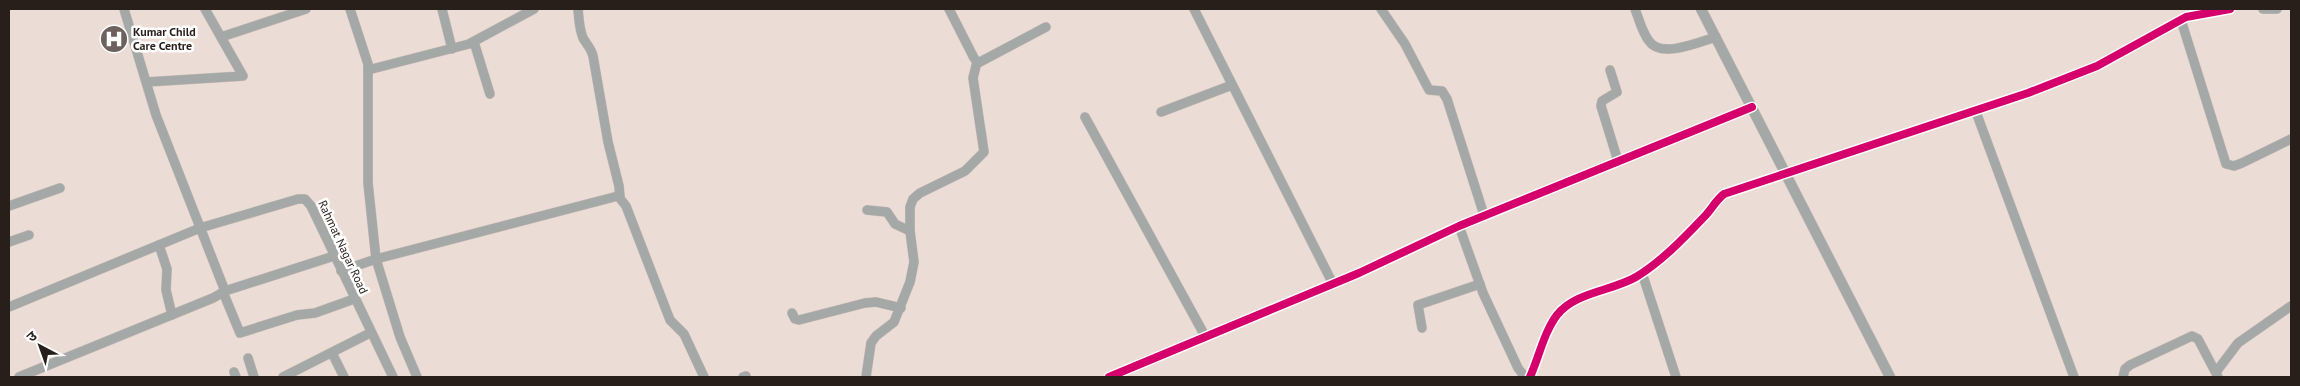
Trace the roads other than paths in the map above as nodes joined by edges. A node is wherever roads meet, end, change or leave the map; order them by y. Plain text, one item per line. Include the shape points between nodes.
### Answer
1 (124, 9) edge
2 (205, 9) edge
3 (306, 9) edge
4 (350, 9) edge
5 (442, 9) edge
6 (534, 9) edge
7 (578, 9) edge
8 (949, 9) edge
9 (1194, 9) edge
10 (1381, 9) edge
11 (1635, 9) edge
12 (1700, 9) edge
13 (2230, 9) edge
14 (2262, 9) edge
15 (2277, 9) edge
16 (2181, 20) junction
17 (1046, 27) dead end
18 (221, 37) junction
19 (1716, 37) junction
20 (474, 42) junction
21 (452, 49) junction
22 (976, 62) junction
23 (368, 70) junction
24 (1610, 70) dead end
25 (148, 82) junction
26 (1232, 85) junction
27 (490, 94) dead end
28 (1752, 107) junction
29 (1161, 112) dead end
30 (1976, 112) junction
31 (1085, 118) dead end
32 (2291, 139) edge
33 (1618, 161) junction
34 (1786, 173) junction
35 (60, 188) dead end
36 (620, 197) junction
37 (9, 206) edge
38 (867, 210) dead end
39 (1484, 215) junction
40 (1459, 226) junction
41 (200, 228) junction
42 (910, 231) junction
43 (29, 234) dead end
44 (9, 242) edge
45 (159, 245) junction
46 (334, 256) junction
47 (376, 259) junction
48 (341, 271) junction
49 (1642, 273) junction
50 (1333, 284) junction
51 (1480, 284) junction
52 (224, 291) junction
53 (354, 299) junction
54 (2291, 306) edge
55 (9, 308) edge
56 (901, 308) junction
57 (792, 313) dead end
58 (172, 315) junction
59 (1422, 328) dead end
60 (370, 334) junction
61 (1205, 336) junction
62 (332, 353) junction
63 (248, 358) dead end
64 (304, 368) junction
65 (2217, 375) edge
66 (20, 377) edge
67 (254, 377) edge
68 (286, 377) edge
69 (309, 377) edge
70 (344, 377) edge
71 (393, 377) edge
72 (417, 377) edge
73 (704, 377) edge
74 (866, 377) edge
75 (1108, 377) edge
76 (1525, 377) edge
77 (1530, 377) edge
78 (1676, 377) edge
79 (1890, 377) edge
80 (2074, 377) edge
81 (2123, 377) edge

1 - 25 street
2 - 18 street
3 - 18 street
4 - 23 street
5 - 21 street
6 - 20 street
7 - 36 street via 580,28 592,48
8 - 22 street
9 - 26 street
10 - 39 street via 1405,44 1429,90 1442,91 1448,99
11 - 19 street via 1650,43 1656,48 1678,48
12 - 19 street
13 - 16 street via 2198,13
14 - 15 street
16 - 30 street via 2085,71
16 - 32 street via 2226,164 2242,163
17 - 22 street via 980,63
18 - 25 street via 243,76
19 - 28 street
20 - 21 street
20 - 27 street
21 - 23 street
22 - 42 street via 973,78 984,152 965,171 916,196 911,203
23 - 47 street via 368,183
24 - 33 street via 1616,92 1602,101 1601,106
25 - 41 street via 156,115
26 - 29 street
26 - 50 street
28 - 33 street
28 - 34 street
30 - 34 street
30 - 80 street
31 - 61 street
33 - 39 street
34 - 49 street via 1718,198 1701,220
34 - 79 street
35 - 37 street
36 - 47 street
36 - 73 street via 670,320 684,334
38 - 42 street via 886,212 895,224
39 - 40 street
40 - 50 street
40 - 51 street
41 - 45 street
41 - 46 street, Rahmat Nagar Road via 305,199
41 - 52 street
42 - 56 street via 913,267
43 - 44 street
45 - 55 street
45 - 58 street via 167,269 166,290
46 - 48 street, Rahmat Nagar Road
46 - 52 street
47 - 48 street
47 - 72 street via 400,337
48 - 53 street, Rahmat Nagar Road
49 - 77 street via 1571,302 1562,309 1553,321
49 - 78 street
50 - 61 street
51 - 59 street via 1418,305
51 - 76 street
52 - 53 street via 240,334
52 - 58 street
53 - 60 street, Rahmat Nagar Road
54 - 65 street via 2238,343
56 - 57 street via 871,302 799,320
56 - 74 street via 892,325 871,343
58 - 66 street
60 - 62 street
60 - 71 street, Rahmat Nagar Road
61 - 75 street
62 - 64 street
62 - 70 street
63 - 67 street
64 - 68 street
64 - 69 street
65 - 81 street via 2198,339 2192,336 2130,365

